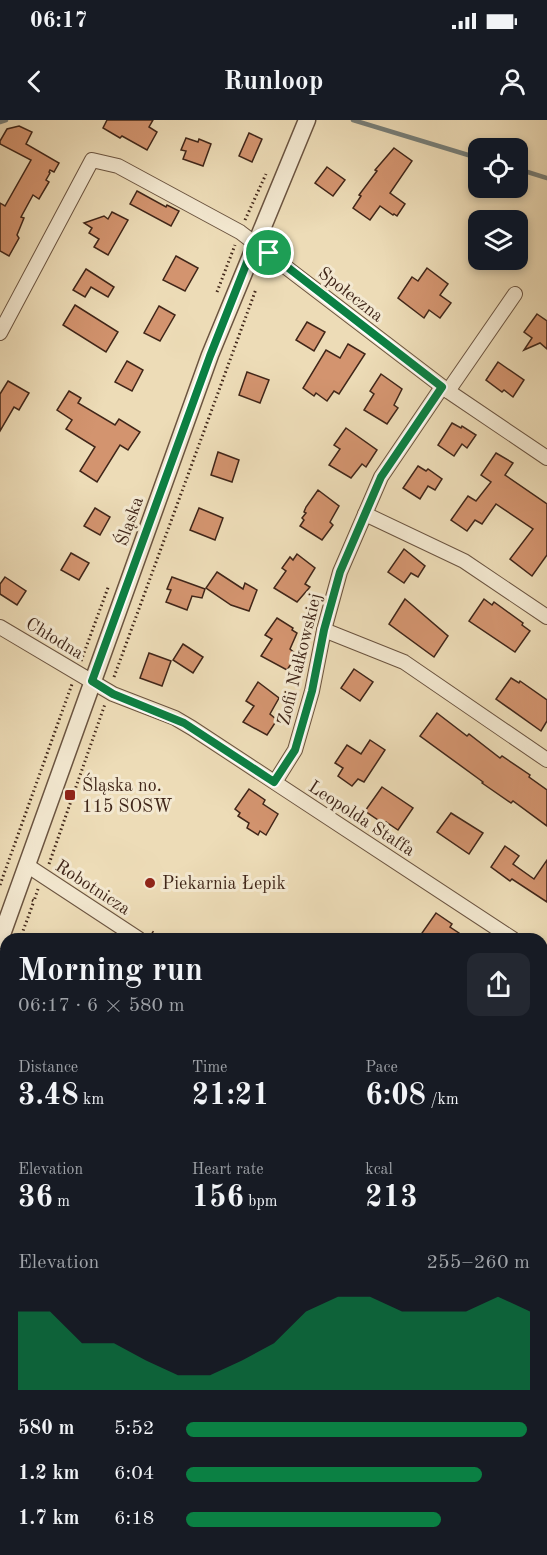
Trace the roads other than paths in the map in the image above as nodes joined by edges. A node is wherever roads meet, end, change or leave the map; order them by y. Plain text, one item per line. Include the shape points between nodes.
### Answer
1 (307, 120) edge
2 (255, 242) junction
3 (515, 294) dead end
4 (0, 333) edge
5 (445, 389) junction
6 (547, 458) edge
7 (365, 514) junction
8 (547, 617) edge
9 (0, 627) edge
10 (324, 630) junction
11 (92, 681) junction
12 (547, 760) edge
13 (274, 782) junction
14 (28, 866) junction
15 (3, 933) edge
16 (130, 933) edge
17 (504, 933) edge

1 - 2 street, Śląska
2 - 4 street, Społeczna via 118,166 93,160
2 - 5 street, Społeczna
2 - 11 street, Śląska
3 - 5 street, Zofii Nałkowskiej
5 - 6 street, Społeczna
5 - 7 street, Zofii Nałkowskiej via 381,477
7 - 8 street via 464,561
7 - 10 street, Zofii Nałkowskiej via 340,572
9 - 11 street, Chłodna
10 - 12 street via 404,662
10 - 13 street, Zofii Nałkowskiej via 295,750
11 - 13 street, Leopolda Staffa via 184,723
11 - 14 street, Śląska
13 - 17 street, Leopolda Staffa
14 - 15 street, Śląska
14 - 16 street, Robotnicza

